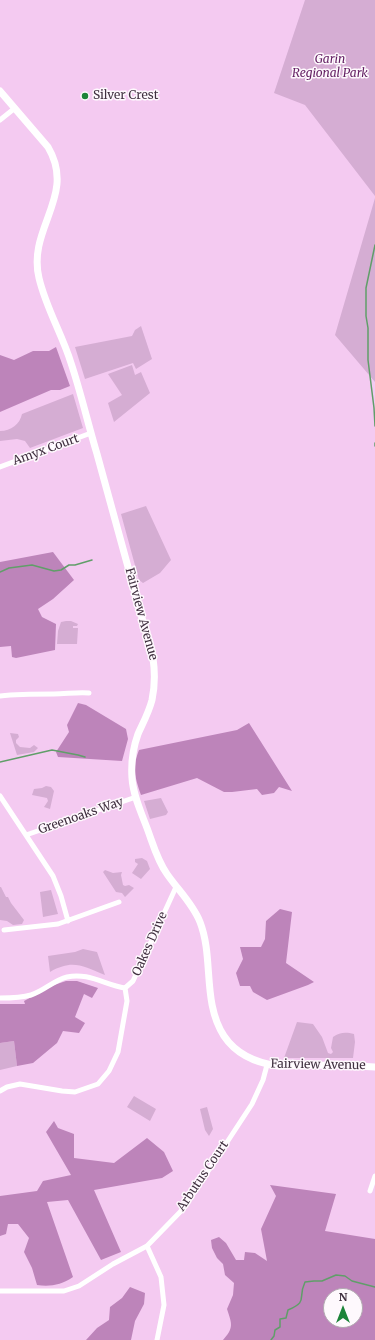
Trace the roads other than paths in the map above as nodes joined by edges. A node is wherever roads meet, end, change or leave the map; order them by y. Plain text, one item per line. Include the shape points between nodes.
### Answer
1 (0, 91) edge
2 (15, 108) junction
3 (0, 120) edge
4 (91, 433) junction
5 (0, 466) edge
6 (89, 693) dead end
7 (0, 696) edge
8 (0, 796) edge
9 (136, 797) junction
10 (26, 835) junction
11 (176, 887) junction
12 (119, 902) dead end
13 (68, 921) junction
14 (4, 930) dead end
15 (125, 988) junction
16 (0, 998) edge
17 (267, 1065) junction
18 (375, 1067) edge
19 (0, 1090) edge
20 (375, 1176) edge
21 (370, 1191) dead end
22 (148, 1246) junction
23 (0, 1291) edge
24 (157, 1340) edge

1 - 2 main road, Fairview Avenue
2 - 3 street
2 - 4 main road, Fairview Avenue via 48,147 58,170 54,201 40,243 39,277 71,362
4 - 5 street, Amyx Court
4 - 9 main road, Fairview Avenue via 153,658 152,699 134,750 132,780
6 - 7 street via 20,693
8 - 10 street
9 - 10 street, Greenoaks Way
9 - 11 main road, Fairview Avenue via 158,858
10 - 13 street via 53,876
11 - 15 street, Oakes Drive via 133,981
11 - 17 main road, Fairview Avenue via 196,914 203,932 213,1009 220,1029 236,1049 252,1060
12 - 13 street
13 - 14 street
15 - 16 street, Oakes Drive via 82,975 67,976 31,995
15 - 19 street via 127,1001 118,1052 109,1071 98,1084 75,1092 20,1084
17 - 18 main road, Fairview Avenue
17 - 22 street, Arbutus Court via 252,1104 184,1208
20 - 21 street
22 - 23 street, Arbutus Court via 79,1286 64,1291
22 - 24 street via 161,1277 164,1304

